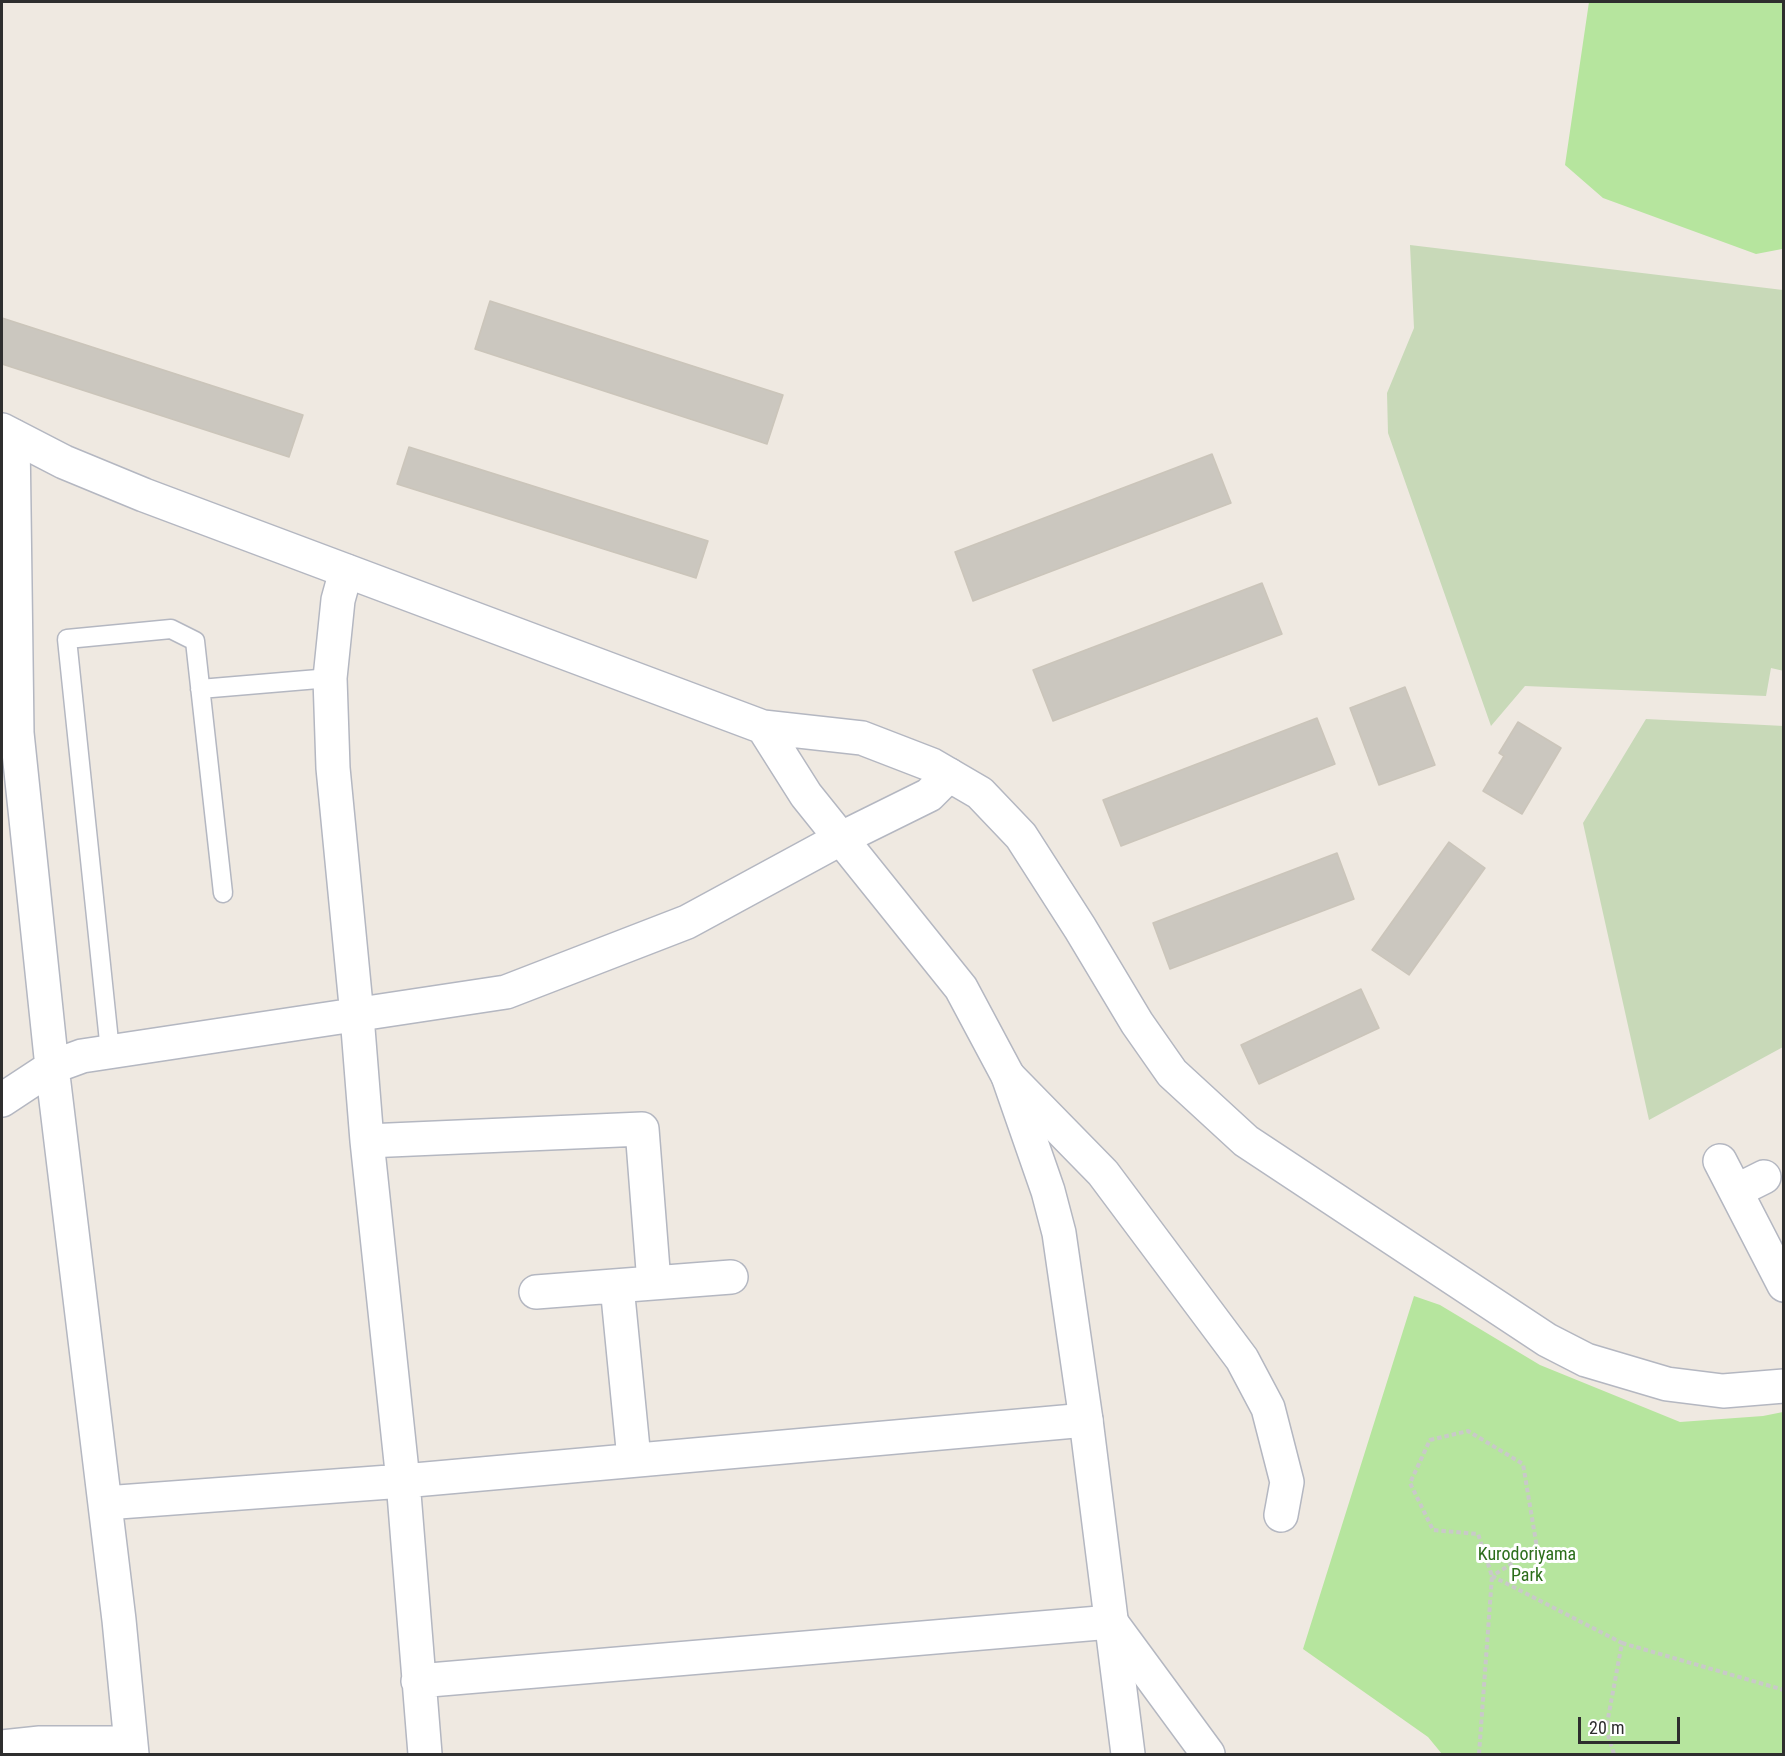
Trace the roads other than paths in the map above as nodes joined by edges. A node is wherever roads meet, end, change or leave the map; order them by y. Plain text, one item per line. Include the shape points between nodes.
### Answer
1 (7, 433) edge
2 (346, 571) junction
3 (330, 678) junction
4 (200, 688) junction
5 (764, 727) junction
6 (949, 775) junction
7 (840, 839) junction
8 (223, 893) dead end
9 (357, 1016) junction
10 (110, 1051) junction
11 (52, 1067) junction
12 (1008, 1076) junction
13 (2, 1100) edge
14 (367, 1142) junction
15 (1720, 1161) dead end
16 (731, 1277) dead end
17 (654, 1283) junction
18 (1784, 1285) edge
19 (617, 1286) junction
20 (536, 1292) dead end
21 (1784, 1386) edge
22 (1086, 1420) junction
23 (634, 1460) junction
24 (402, 1481) junction
25 (105, 1503) junction
26 (1281, 1515) dead end
27 (1111, 1622) junction
28 (418, 1681) junction
29 (2, 1748) edge
30 (131, 1749) edge
31 (425, 1755) edge
32 (1128, 1755) edge
33 (1209, 1755) edge

1 - 2 street via 144,495
1 - 11 street via 17,733
2 - 3 street via 338,600
2 - 5 street
3 - 4 lane
3 - 9 street via 333,768
4 - 8 lane
4 - 10 lane via 195,641 171,629 67,639
5 - 6 street via 862,738
5 - 7 street via 806,795
6 - 7 street via 929,795
6 - 21 street via 980,793 1021,836 1172,1073 1246,1141 1547,1340 1586,1360 1667,1384 1712,1390
7 - 9 street via 687,922 506,992
7 - 12 street via 961,988
9 - 10 street
9 - 14 street
10 - 11 street
11 - 13 street
11 - 25 street
12 - 22 street via 1059,1233
12 - 26 street via 1103,1173 1242,1359 1268,1408 1287,1482
14 - 17 street via 642,1129
14 - 24 street
15 - 18 street via 1750,1184
16 - 17 street
17 - 19 street
19 - 20 street
19 - 23 street
22 - 23 street
22 - 27 street
23 - 24 street
24 - 25 street
24 - 28 street
25 - 30 street
27 - 28 street
27 - 32 street
27 - 33 street
28 - 31 street
29 - 30 street via 40,1743

